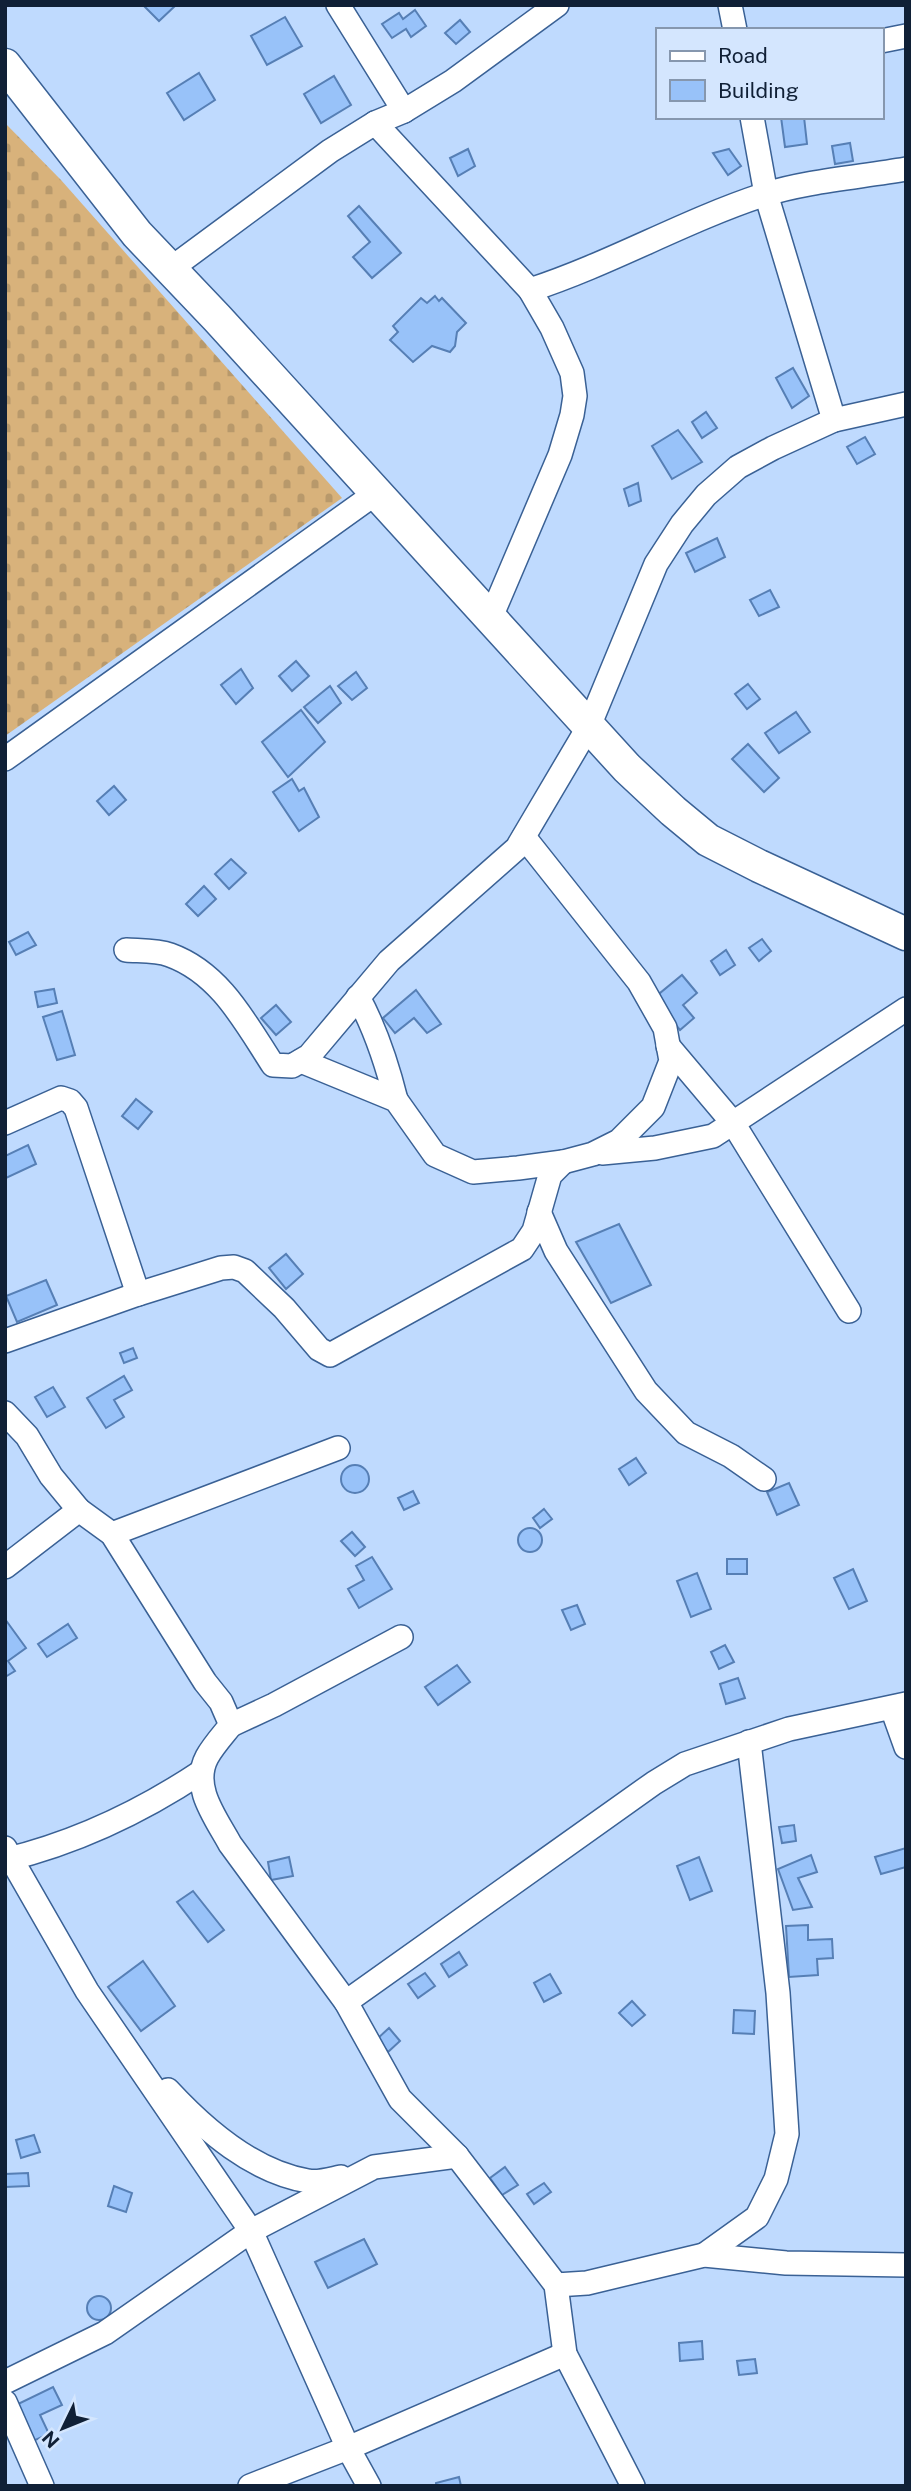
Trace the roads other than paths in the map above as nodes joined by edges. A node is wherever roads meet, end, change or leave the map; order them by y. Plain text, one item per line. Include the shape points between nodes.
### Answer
1 (338, 5) edge
2 (557, 5) edge
3 (730, 5) edge
4 (735, 28) edge
5 (906, 36) edge
6 (883, 41) edge
7 (5, 65) edge
8 (404, 111) junction
9 (752, 119) edge
10 (375, 122) junction
11 (906, 169) edge
12 (766, 194) junction
13 (169, 270) junction
14 (530, 290) junction
15 (906, 404) edge
16 (834, 420) junction
17 (376, 494) junction
18 (491, 617) junction
19 (589, 726) junction
20 (5, 759) edge
21 (524, 837) junction
22 (906, 934) edge
23 (126, 950) dead end
24 (358, 997) junction
25 (906, 1009) edge
26 (668, 1045) junction
27 (301, 1061) junction
28 (396, 1100) junction
29 (5, 1123) edge
30 (733, 1123) junction
31 (593, 1154) junction
32 (563, 1162) junction
33 (539, 1212) junction
34 (138, 1294) junction
35 (849, 1311) dead end
36 (5, 1341) edge
37 (5, 1413) edge
38 (338, 1448) dead end
39 (764, 1479) dead end
40 (79, 1510) junction
41 (112, 1534) junction
42 (5, 1567) edge
43 (401, 1637) dead end
44 (899, 1706) edge
45 (231, 1725) junction
46 (749, 1742) junction
47 (906, 1747) edge
48 (201, 1772) junction
49 (7, 1856) edge
50 (87, 1991) junction
51 (346, 2002) junction
52 (457, 2156) junction
53 (374, 2167) junction
54 (251, 2231) junction
55 (704, 2255) junction
56 (906, 2265) edge
57 (556, 2285) junction
58 (565, 2354) junction
59 (5, 2382) edge
60 (5, 2402) edge
61 (348, 2448) junction
62 (42, 2486) edge
63 (250, 2486) edge
64 (369, 2486) edge
65 (633, 2486) edge

1 - 8 street
2 - 8 street
3 - 4 street
5 - 6 street
7 - 13 street
8 - 10 street
9 - 12 street
10 - 13 street
10 - 14 street
11 - 12 street
12 - 14 street
12 - 16 street
13 - 17 street
14 - 18 street via 572,373 575,396 560,455
15 - 16 street
16 - 19 street via 738,467 682,524 656,564
17 - 18 street
17 - 20 street
18 - 19 street
19 - 21 street
19 - 22 street via 627,768 708,839
21 - 24 street via 389,961
21 - 26 street via 639,982 665,1028
23 - 27 street via 167,953 199,968 233,1003 273,1065 292,1066
24 - 27 street
24 - 28 street via 385,1056
25 - 30 street
26 - 30 street
26 - 31 street via 671,1061 653,1107 619,1141
27 - 28 street
28 - 32 street via 435,1155 473,1172
29 - 34 street via 61,1098 76,1108
30 - 31 street via 713,1136
30 - 35 street
31 - 32 street
32 - 33 street via 550,1175
33 - 34 street via 522,1249 330,1354 319,1349 246,1271 234,1267
33 - 39 street via 556,1251 646,1391 686,1433
34 - 36 street
37 - 40 street via 27,1436
38 - 41 street
40 - 41 street
40 - 42 street
41 - 45 street via 221,1702
43 - 45 street
44 - 46 street
44 - 47 street
45 - 48 street via 207,1756
46 - 51 street via 685,1764 654,1783
46 - 55 street via 778,1993 787,2134 776,2179 757,2217
48 - 49 street via 169,1794 69,1841
48 - 51 street via 204,1795 230,1844
49 - 50 street
50 - 53 street via 186,2109 262,2167 311,2182
50 - 54 street
51 - 52 street via 400,2099
52 - 53 street
52 - 57 street
53 - 54 street
54 - 59 street via 105,2333
54 - 61 street
55 - 56 street via 786,2263
55 - 57 street via 587,2283
57 - 58 street
58 - 61 street
58 - 65 street
60 - 62 street
61 - 63 street
61 - 64 street

